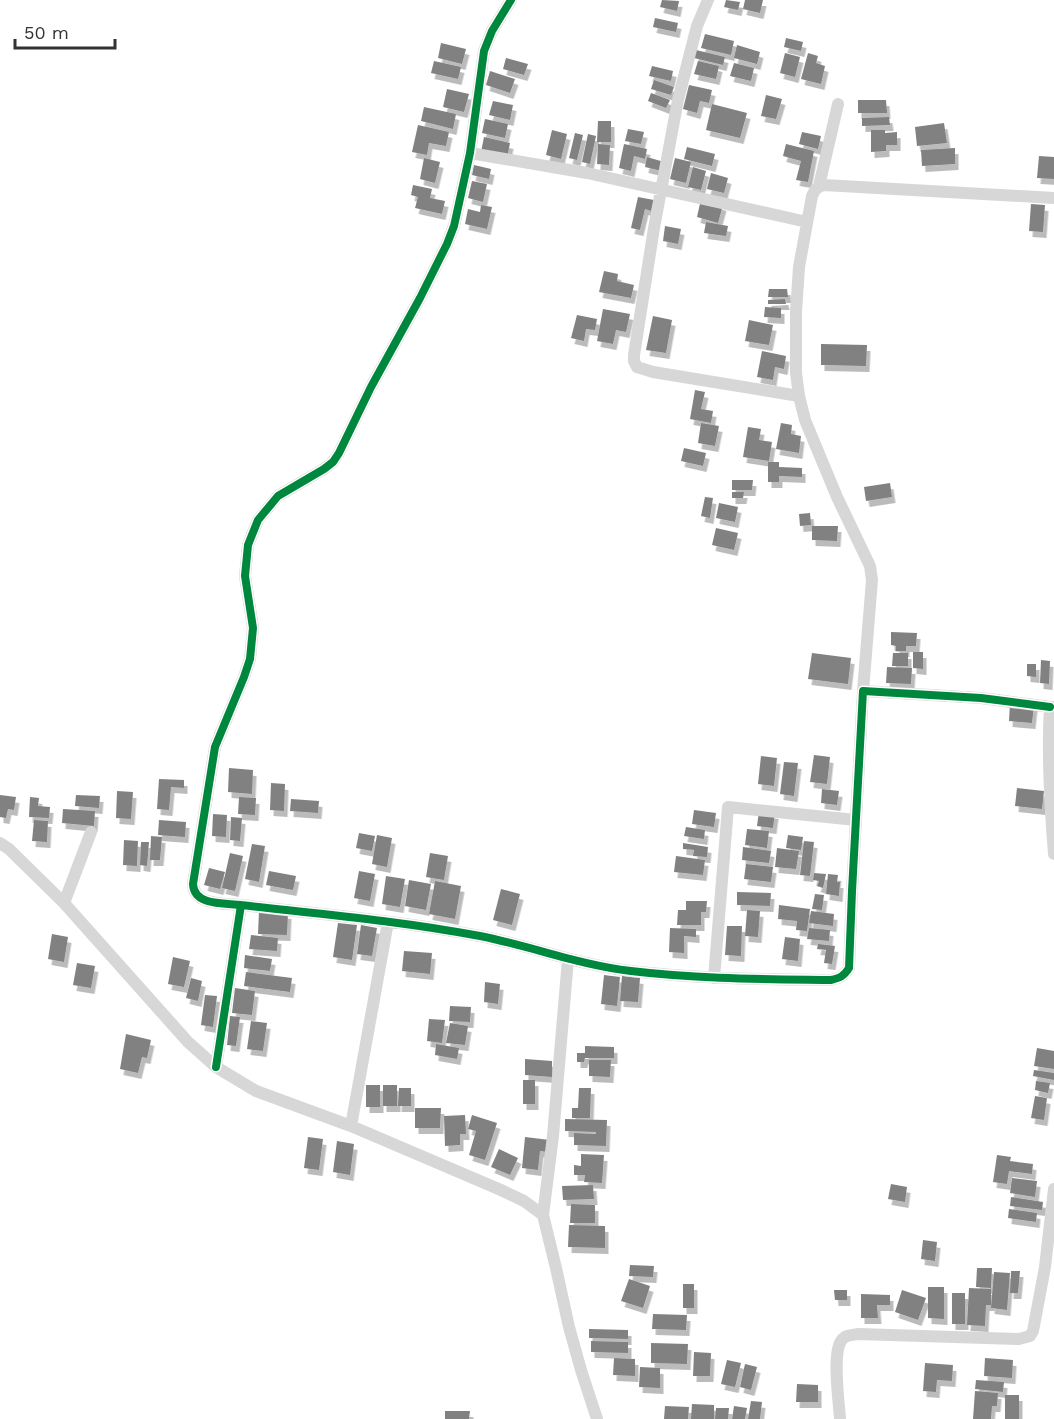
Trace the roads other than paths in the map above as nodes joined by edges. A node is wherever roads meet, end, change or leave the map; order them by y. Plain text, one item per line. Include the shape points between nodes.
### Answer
1 (511, 0) edge
2 (708, 0) edge
3 (838, 104) dead end
4 (470, 153) junction
5 (819, 186) junction
6 (662, 190) junction
7 (1054, 198) edge
8 (807, 222) junction
9 (799, 396) junction
10 (863, 691) junction
11 (1052, 707) edge
12 (856, 820) junction
13 (91, 832) dead end
14 (0, 843) edge
15 (1054, 854) edge
16 (64, 903) junction
17 (241, 905) junction
18 (388, 922) junction
19 (568, 959) junction
20 (714, 978) junction
21 (216, 1067) junction
22 (351, 1126) junction
23 (1054, 1189) edge
24 (543, 1215) junction
25 (597, 1419) edge
26 (840, 1419) edge

1 - 4 street via 484,51
2 - 6 street via 684,74
3 - 5 street
4 - 6 street
4 - 17 street via 447,244 345,444 324,470 278,496 258,520 248,545 245,576 253,628 250,659 215,747 193,884 194,892 206,901
5 - 7 street
5 - 8 street via 812,196
6 - 8 street
6 - 9 street via 634,355 637,366
8 - 9 street via 795,312
9 - 10 street via 805,420 870,566
10 - 11 street
10 - 12 street
11 - 15 street via 1049,767
12 - 20 street via 849,968 845,975 831,980
12 - 20 street via 728,807
13 - 16 street
14 - 16 street
16 - 21 street via 181,1035
17 - 18 street
17 - 21 street
18 - 19 street via 507,942
18 - 22 street
19 - 20 street via 631,971
19 - 24 street
21 - 22 street via 256,1091
22 - 24 street via 501,1190
23 - 26 street via 1040,1299 1030,1336 847,1336 837,1352
24 - 25 street via 569,1327

